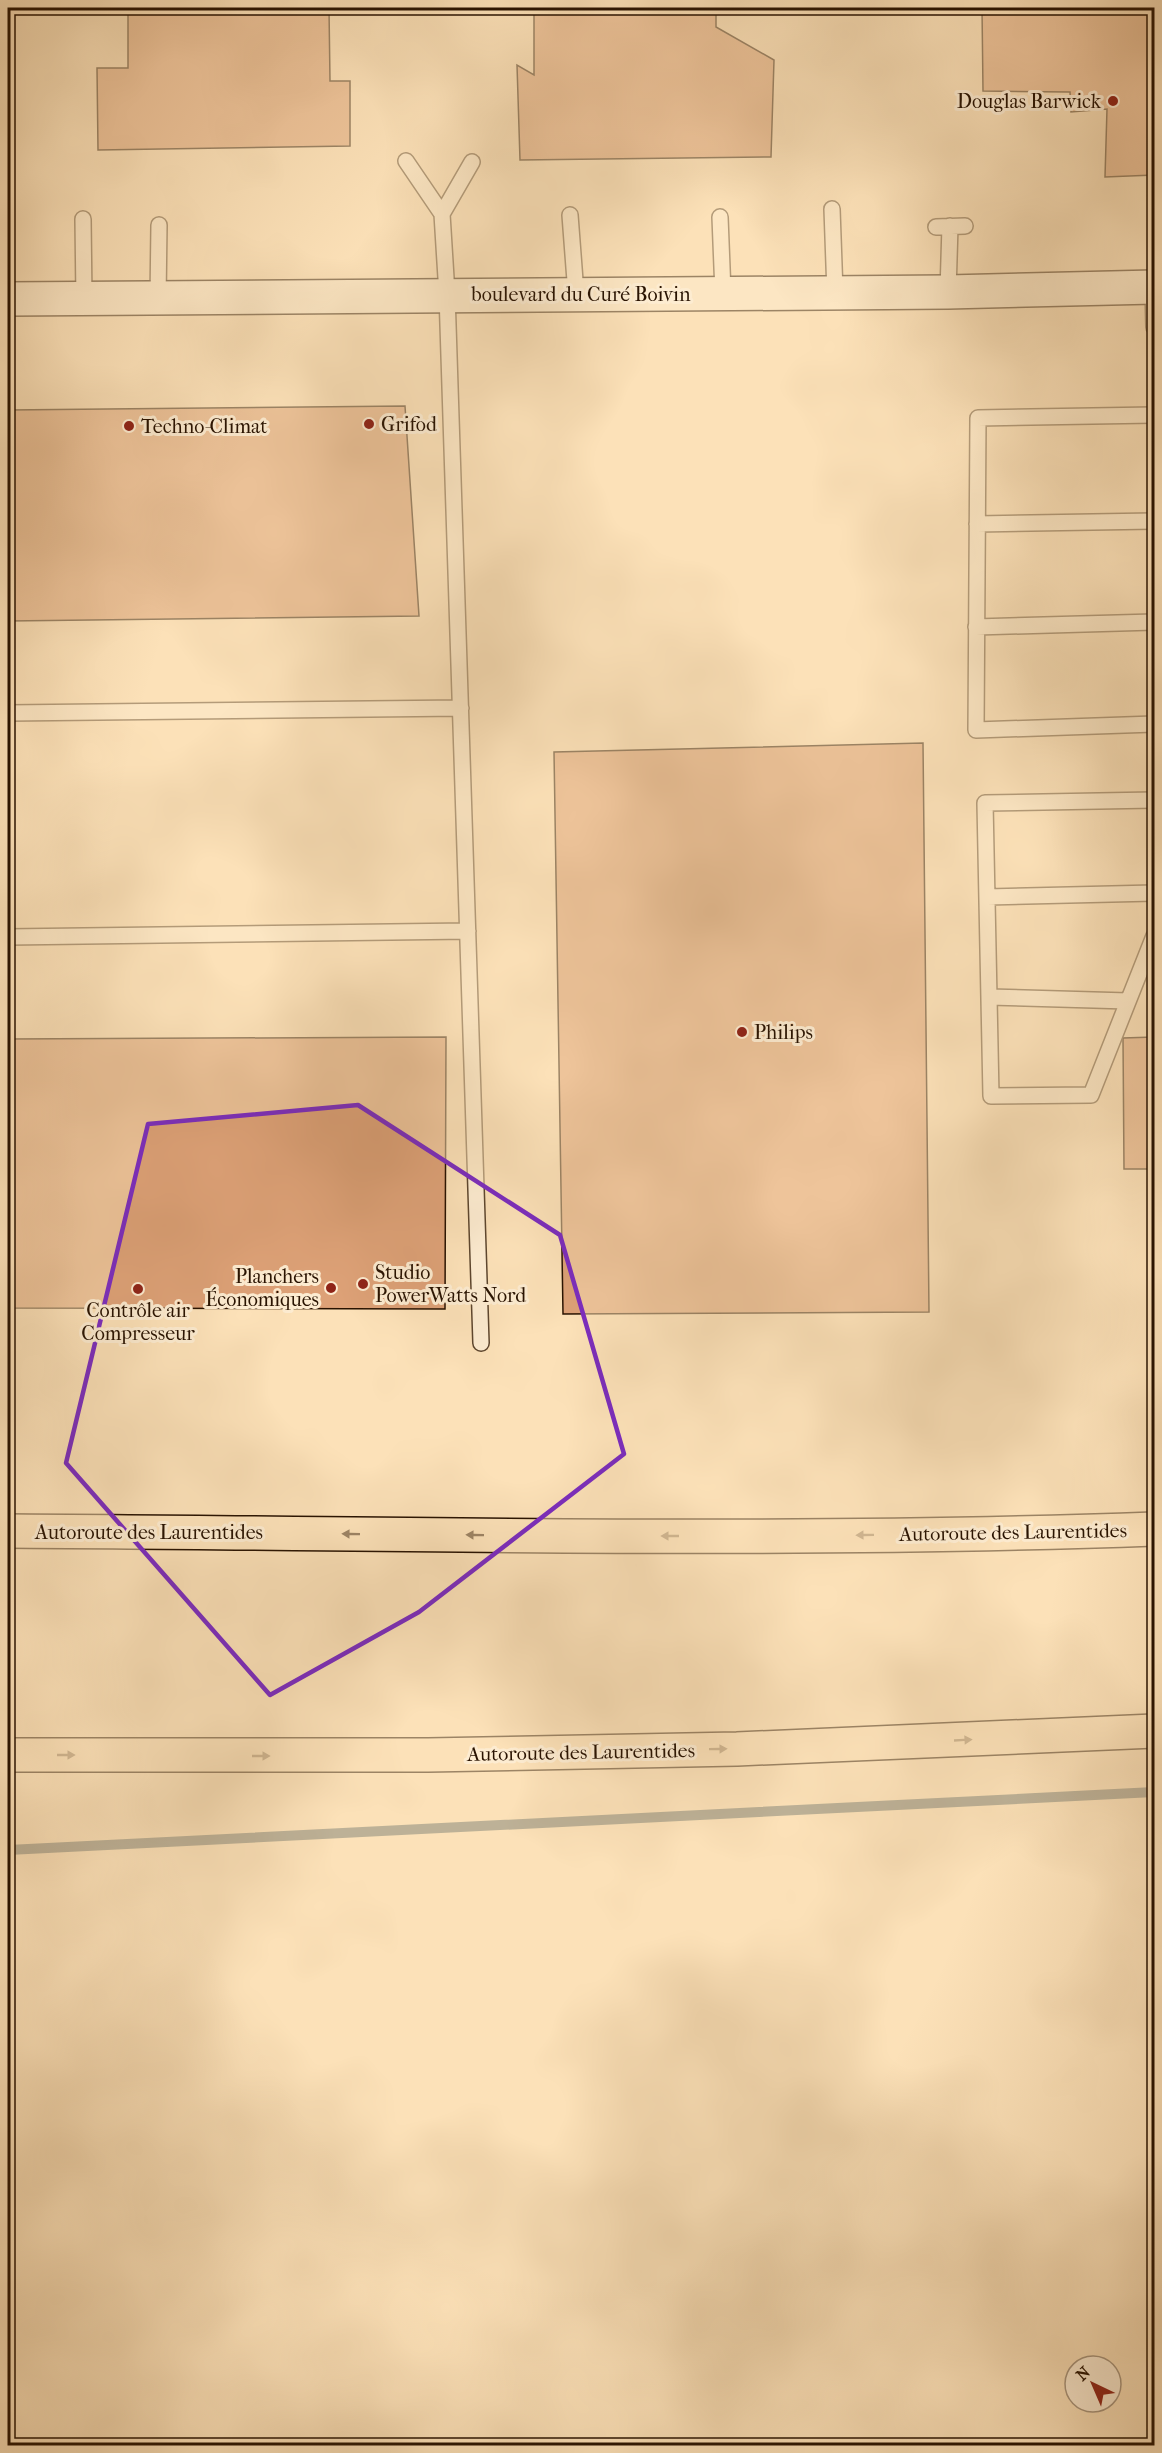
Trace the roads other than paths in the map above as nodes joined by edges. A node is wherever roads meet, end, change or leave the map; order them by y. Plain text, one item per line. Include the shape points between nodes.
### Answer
1 (406, 161) dead end
2 (472, 162) dead end
3 (832, 210) dead end
4 (442, 214) junction
5 (570, 215) dead end
6 (720, 217) dead end
7 (83, 219) dead end
8 (159, 225) dead end
9 (950, 227) dead end
10 (1154, 287) edge
11 (948, 292) junction
12 (723, 293) junction
13 (835, 293) junction
14 (447, 294) junction
15 (576, 294) junction
16 (8, 299) edge
17 (84, 299) junction
18 (158, 299) junction
19 (1155, 327) edge
20 (1155, 415) edge
21 (1155, 521) edge
22 (977, 524) junction
23 (1155, 622) edge
24 (976, 627) junction
25 (461, 708) junction
26 (8, 713) edge
27 (1155, 724) edge
28 (1155, 800) edge
29 (1155, 893) edge
30 (987, 897) junction
31 (468, 931) junction
32 (1155, 936) edge
33 (8, 937) edge
34 (1150, 959) edge
35 (989, 997) junction
36 (1128, 1001) junction
37 (482, 1343) dead end
38 (1155, 1529) edge
39 (8, 1531) edge
40 (1155, 1731) edge
41 (8, 1755) edge

1 - 4 lane
2 - 4 lane
3 - 13 lane
4 - 14 lane
5 - 15 lane
6 - 12 lane
7 - 17 lane
8 - 18 lane
9 - 11 lane
10 - 11 street, boulevard du Curé Boivin
10 - 19 lane
11 - 13 street, boulevard du Curé Boivin
12 - 13 street, boulevard du Curé Boivin
12 - 15 street, boulevard du Curé Boivin
14 - 15 street, boulevard du Curé Boivin
14 - 18 street, boulevard du Curé Boivin
14 - 25 lane
16 - 17 street, boulevard du Curé Boivin
17 - 18 street, boulevard du Curé Boivin
20 - 22 lane via 978,418
21 - 22 lane
22 - 24 lane
23 - 24 lane
24 - 27 lane via 976,730
25 - 26 lane
25 - 31 lane
28 - 30 lane via 985,803
29 - 30 lane
30 - 35 lane
31 - 33 lane
31 - 37 lane
32 - 34 lane
34 - 36 lane
35 - 36 lane
35 - 36 lane via 992,1096 1090,1095
38 -> 39 highway, Autoroute des Laurentides via 779,1536
41 -> 40 highway, Autoroute des Laurentides via 428,1755 725,1749

